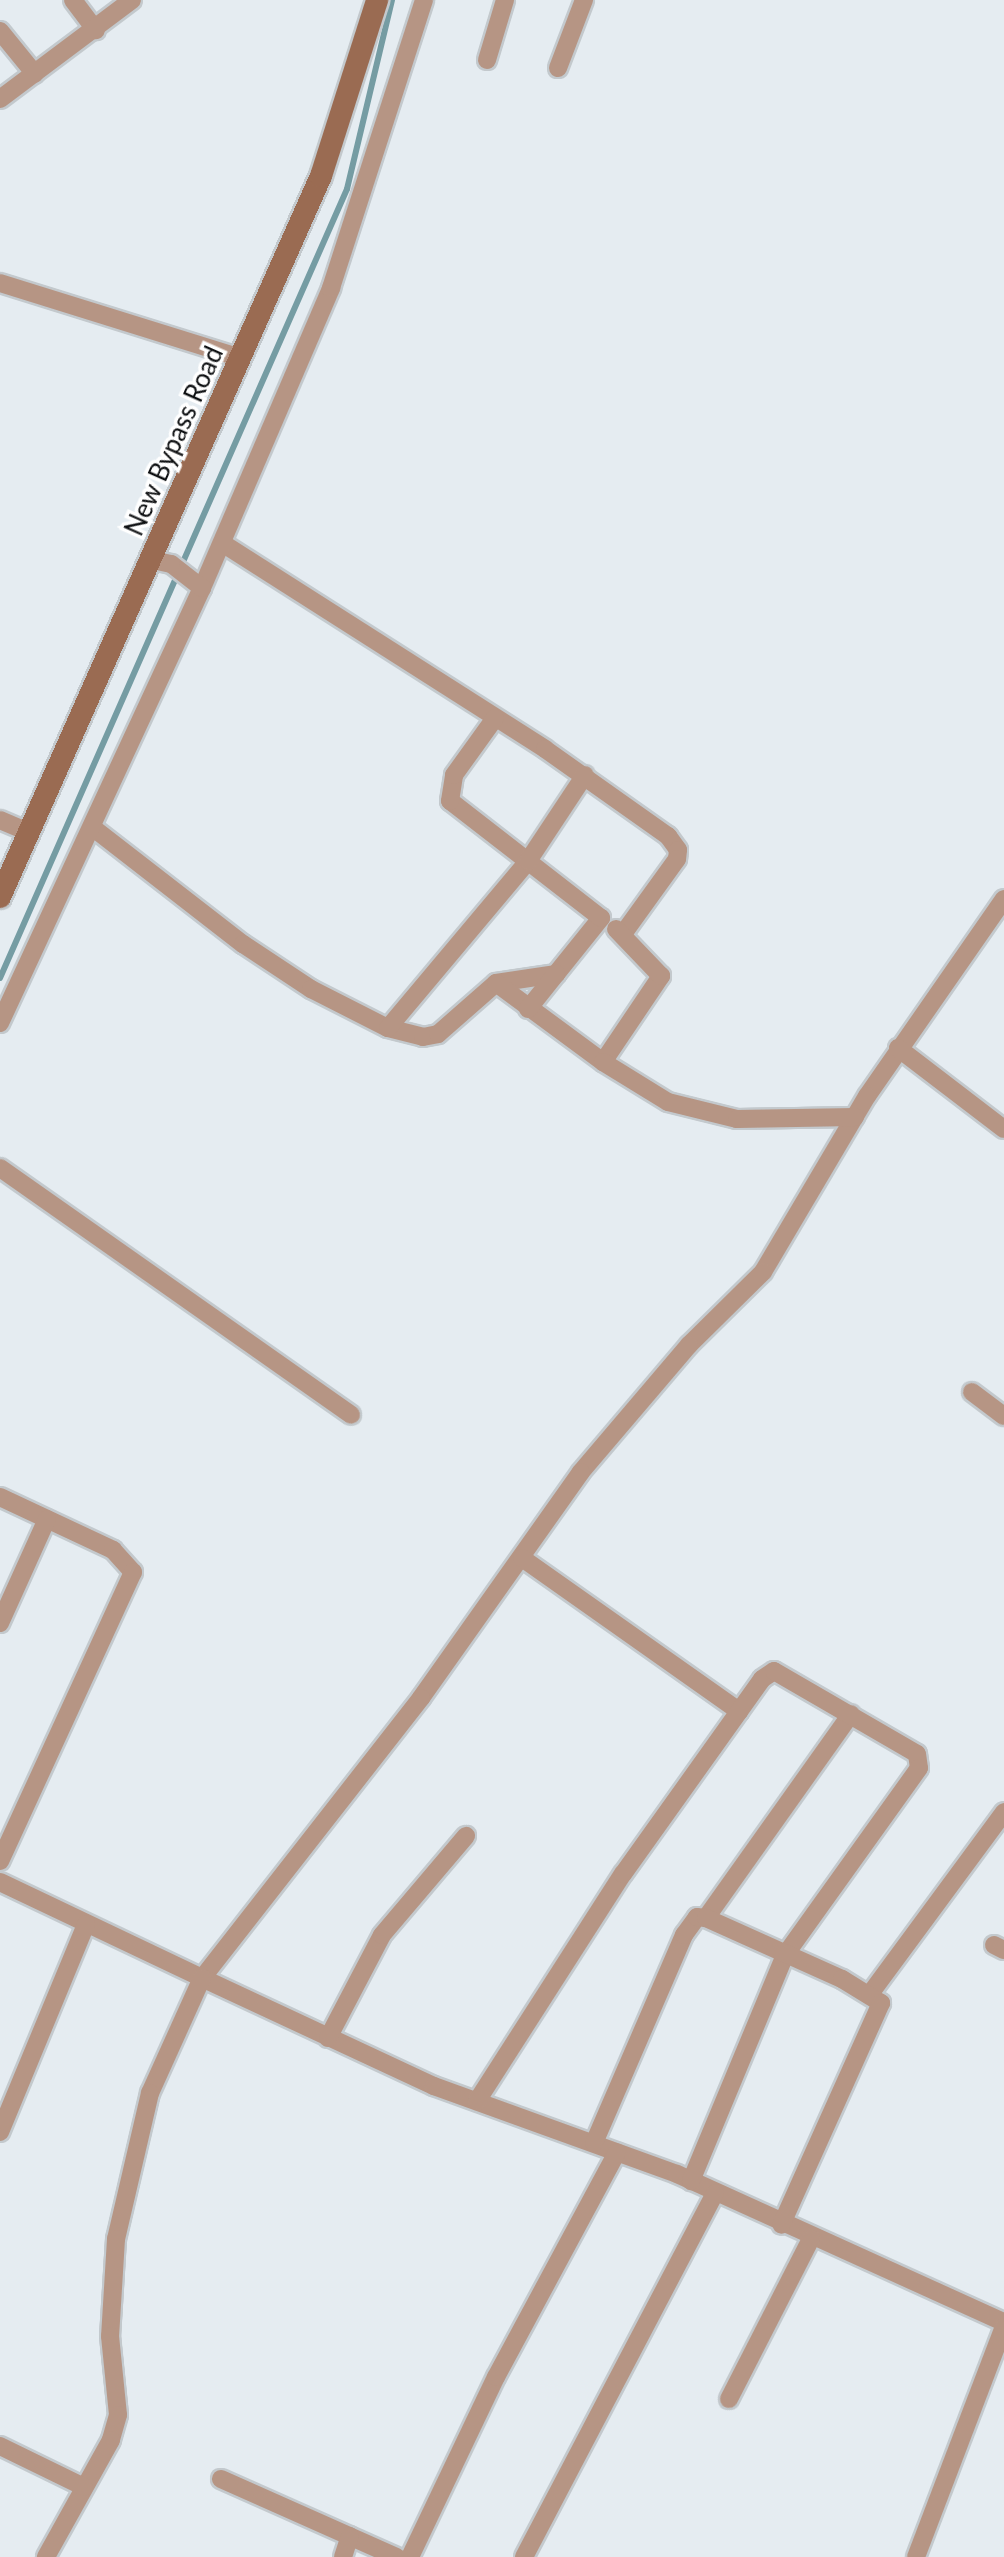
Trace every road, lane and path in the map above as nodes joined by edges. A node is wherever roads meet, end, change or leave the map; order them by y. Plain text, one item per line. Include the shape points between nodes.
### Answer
1 (73, 0) edge
2 (132, 0) edge
3 (377, 0) edge
4 (424, 0) edge
5 (505, 0) edge
6 (584, 0) edge
7 (96, 30) junction
8 (0, 31) edge
9 (487, 60) dead end
10 (558, 68) dead end
11 (35, 74) junction
12 (0, 99) edge
13 (0, 283) edge
14 (241, 358) junction
15 (222, 543) junction
16 (162, 562) junction
17 (196, 582) junction
18 (495, 718) junction
19 (585, 775) junction
20 (0, 820) edge
21 (92, 827) junction
22 (28, 832) junction
23 (528, 861) junction
24 (0, 897) edge
25 (1003, 903) edge
26 (601, 918) junction
27 (623, 934) junction
28 (556, 974) junction
29 (496, 983) junction
30 (528, 1009) junction
31 (0, 1023) edge
32 (388, 1028) junction
33 (898, 1048) junction
34 (603, 1062) junction
35 (855, 1117) junction
36 (1004, 1129) edge
37 (0, 1168) edge
38 (972, 1392) dead end
39 (351, 1415) dead end
40 (1004, 1416) edge
41 (0, 1497) edge
42 (47, 1519) junction
43 (522, 1558) junction
44 (0, 1623) edge
45 (739, 1711) junction
46 (851, 1714) junction
47 (1004, 1812) edge
48 (466, 1836) dead end
49 (0, 1861) edge
50 (0, 1882) edge
51 (706, 1918) junction
52 (86, 1924) junction
53 (785, 1955) junction
54 (202, 1978) junction
55 (870, 1994) junction
56 (328, 2038) junction
57 (7, 2098) edge
58 (477, 2101) junction
59 (0, 2132) edge
60 (594, 2143) junction
61 (617, 2152) junction
62 (691, 2181) junction
63 (715, 2193) junction
64 (781, 2225) junction
65 (811, 2239) junction
66 (1004, 2324) edge
67 (729, 2399) dead end
68 (0, 2446) edge
69 (221, 2479) dead end
70 (84, 2487) junction
71 (350, 2536) junction
72 (46, 2557) edge
73 (343, 2557) edge
74 (396, 2557) edge
75 (410, 2557) edge
76 (524, 2557) edge
77 (916, 2557) edge

1 - 7 street
2 - 7 street
3 - 14 main road, New Bypass Road via 321,176
4 - 15 street via 331,288
5 - 9 street
6 - 10 street
7 - 11 street
8 - 11 street
11 - 12 street
13 - 14 street
14 - 16 main road, New Bypass Road
15 - 17 street
15 - 18 street
16 - 17 street
16 - 22 main road, New Bypass Road
17 - 21 street
18 - 19 street
18 - 23 street via 454,775 450,801
19 - 23 street
19 - 27 street via 633,808 678,850
20 - 22 street
21 - 31 street
21 - 32 street via 243,944 311,989
22 - 24 main road, New Bypass Road
23 - 26 street
23 - 32 street
25 - 33 street
26 - 27 street
26 - 28 street
27 - 34 street via 661,976
28 - 29 street
28 - 30 street
29 - 30 street
29 - 32 street via 438,1034 423,1037
30 - 34 street
33 - 35 street
33 - 36 street
34 - 35 street via 668,1102 737,1119
35 - 43 street via 763,1272 689,1345 581,1472
37 - 39 street
38 - 40 street
41 - 42 street
42 - 44 street
42 - 49 street via 113,1550 133,1572
43 - 45 street
43 - 54 street via 421,1698
45 - 46 street via 774,1671
45 - 58 street via 623,1874
46 - 51 street
46 - 53 street via 917,1754 919,1768
47 - 55 street
48 - 56 street via 382,1935
50 - 52 street
51 - 53 street
51 - 60 street via 697,1917 684,1935
52 - 54 street
52 - 57 street
53 - 55 street
53 - 62 street
54 - 56 street
54 - 70 street via 150,2093 133,2162 116,2239 111,2308 118,2415
55 - 64 street via 881,2003
56 - 58 street
57 - 59 street
58 - 60 street
60 - 61 street
61 - 62 street
61 - 75 street via 496,2377
62 - 63 street
63 - 64 street
63 - 76 street
64 - 65 street
65 - 66 street
65 - 67 street
66 - 77 street
68 - 70 street
69 - 71 street
70 - 72 street
71 - 73 street
71 - 74 street

